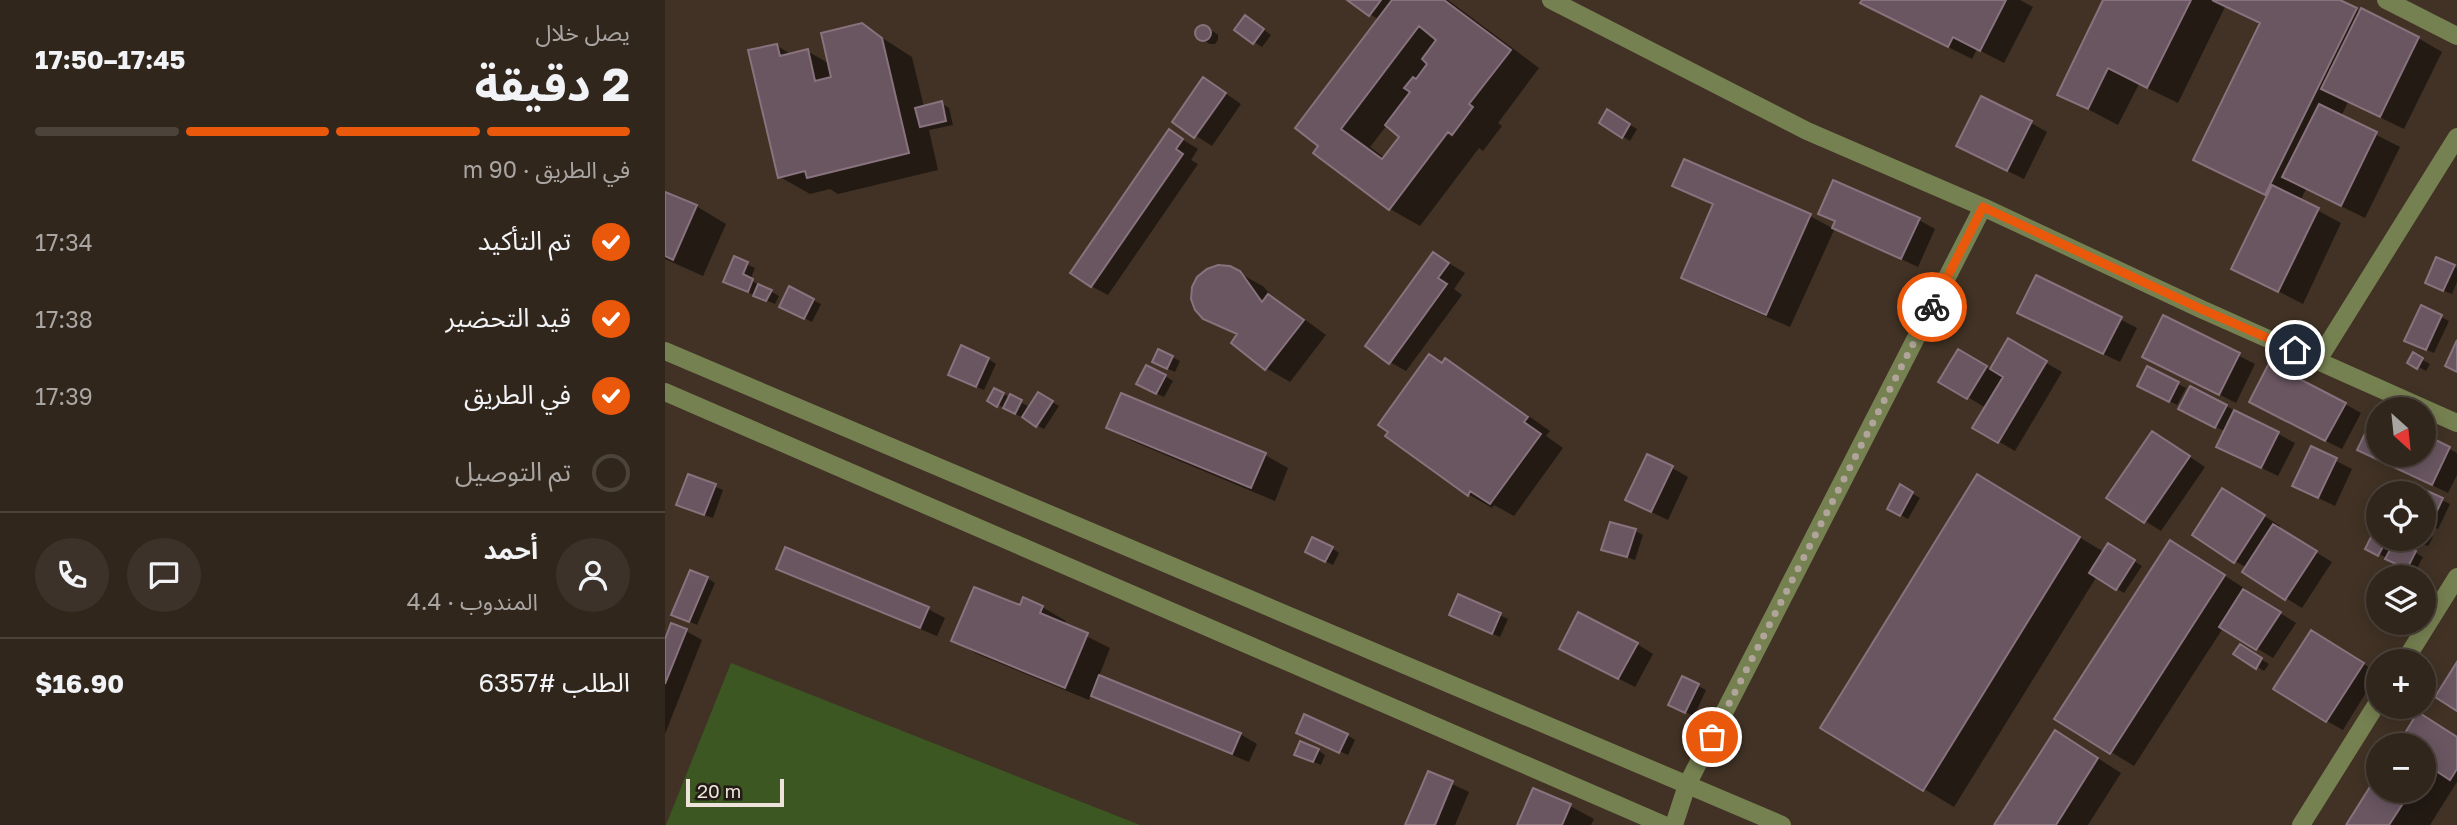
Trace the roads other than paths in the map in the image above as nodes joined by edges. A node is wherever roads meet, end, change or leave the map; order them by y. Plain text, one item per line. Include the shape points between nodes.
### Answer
1 (1551, 0) edge
2 (2386, 0) edge
3 (2457, 36) edge
4 (2457, 137) edge
5 (1983, 207) junction
6 (665, 351) edge
7 (2318, 360) junction
8 (665, 393) edge
9 (2457, 423) edge
10 (2457, 577) edge
11 (2412, 649) edge
12 (2367, 719) edge
13 (1687, 785) junction
14 (1664, 825) edge
15 (1674, 825) edge
16 (1782, 825) edge
17 (2301, 825) edge

1 - 5 street via 1807,131
2 - 3 street
4 - 7 street
5 - 7 street
5 - 13 street
6 - 13 street
7 - 9 street
8 - 14 street
10 - 11 street
12 - 17 street
13 - 15 street
13 - 16 street

